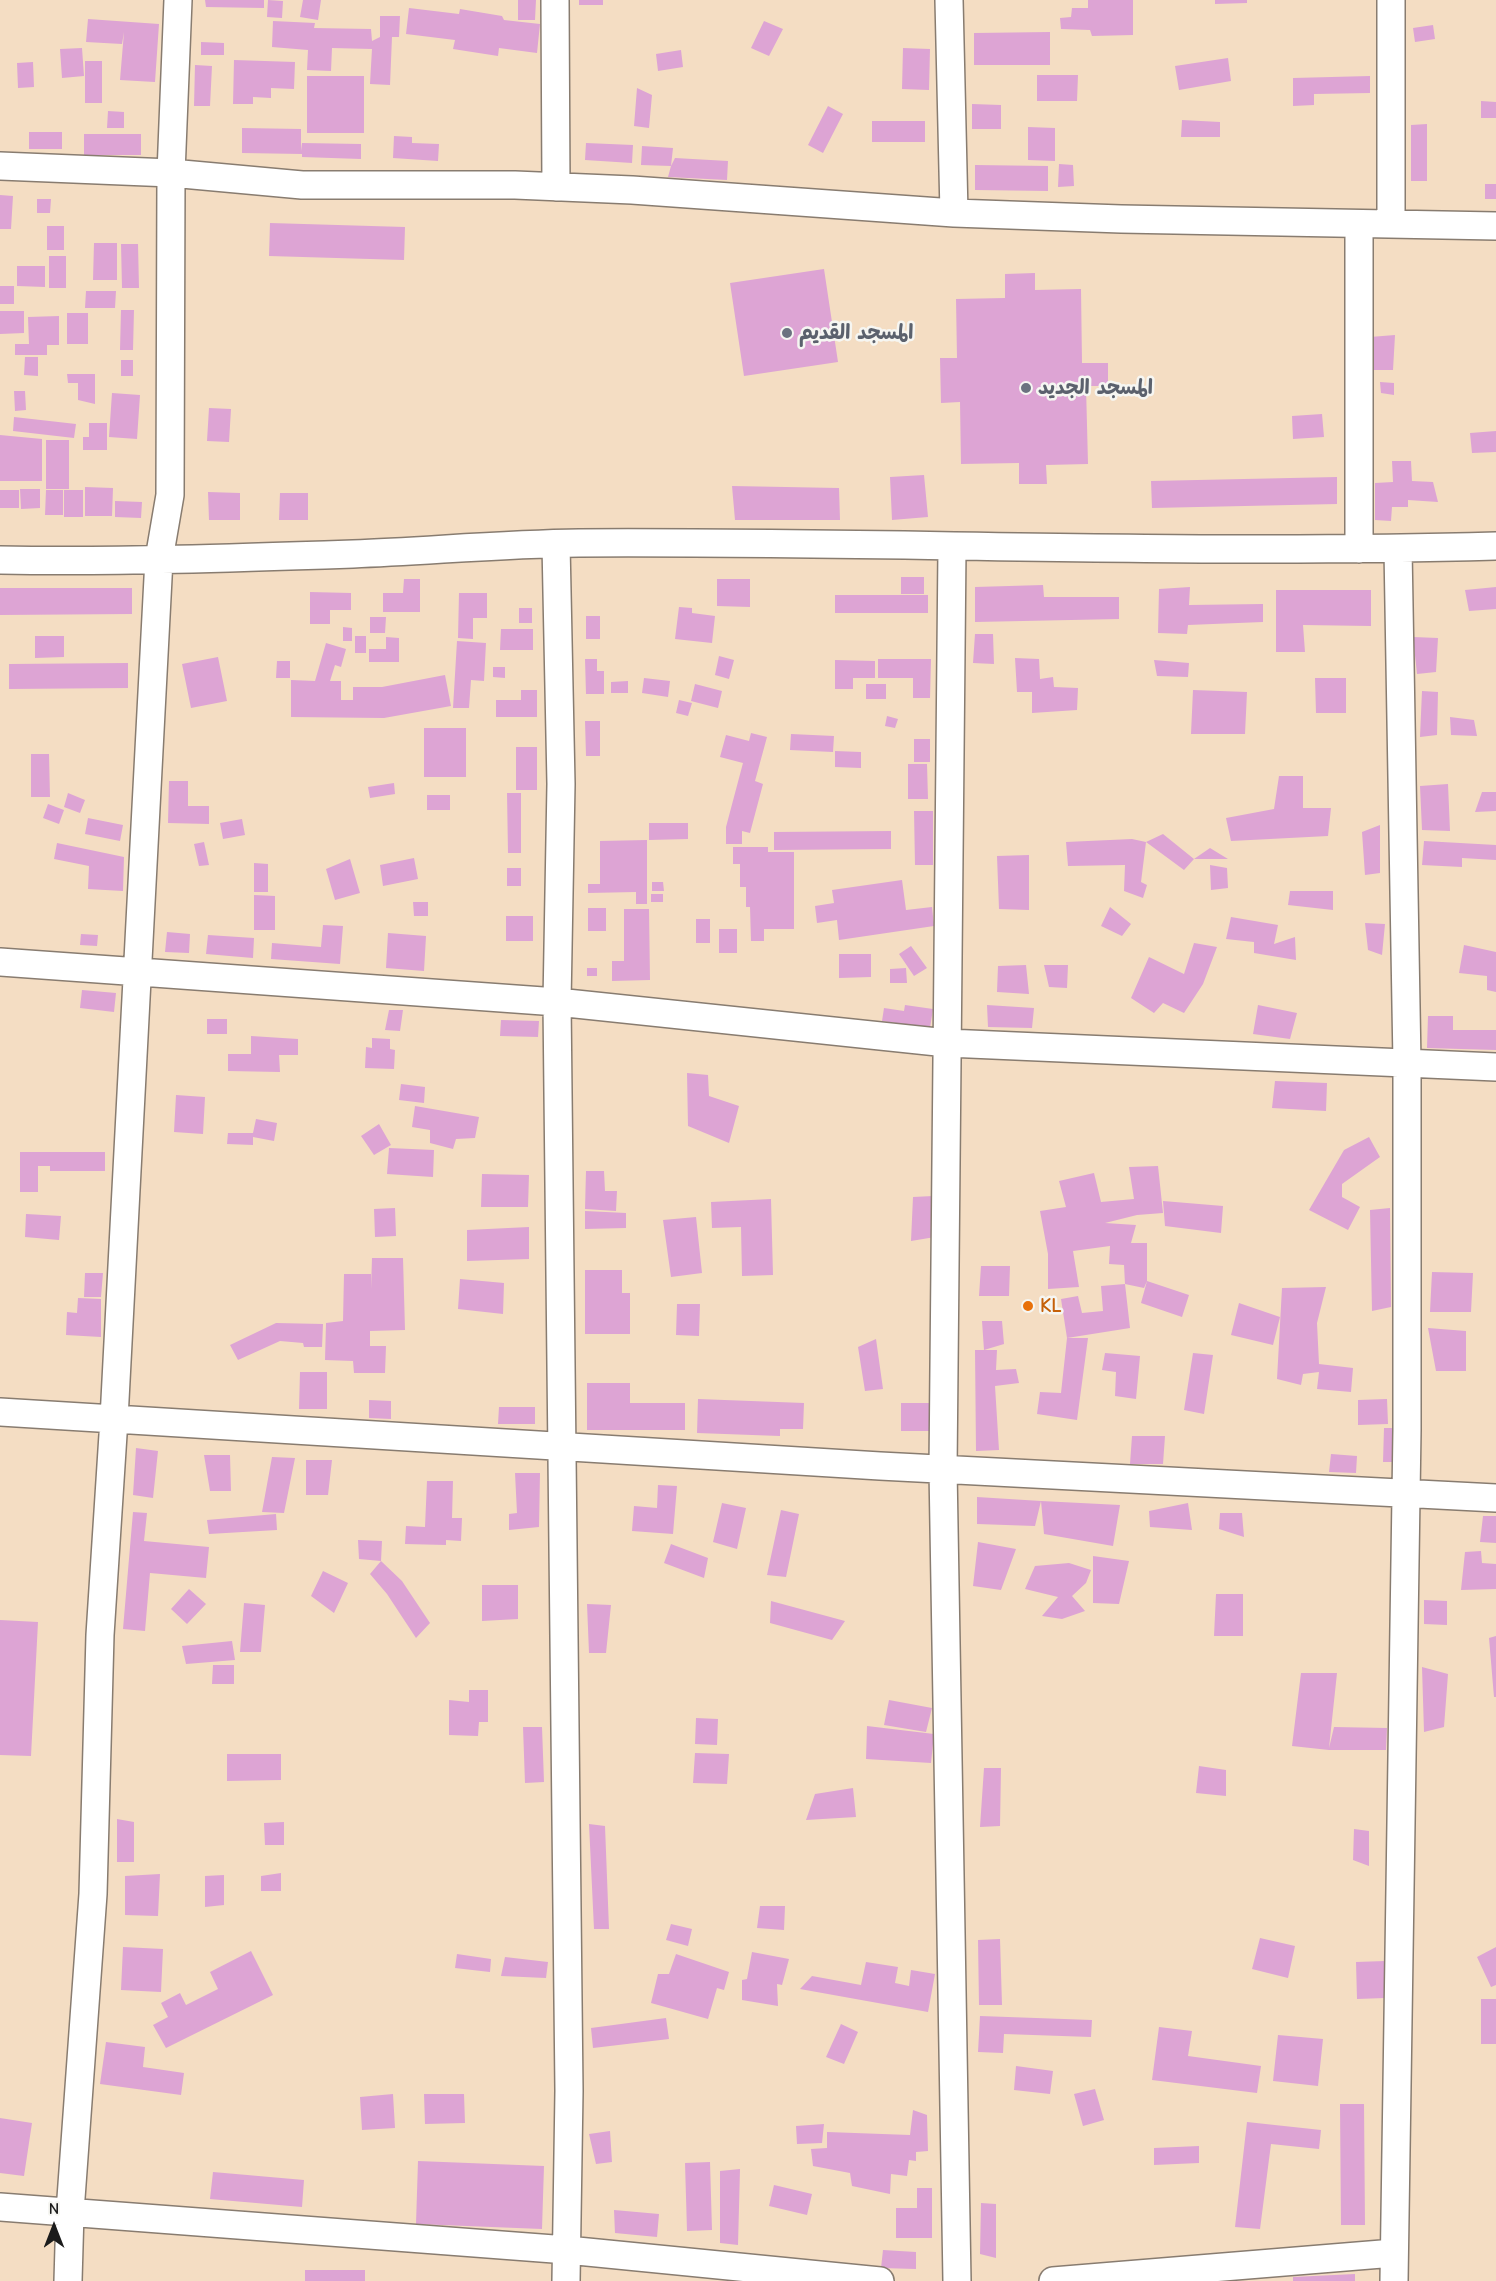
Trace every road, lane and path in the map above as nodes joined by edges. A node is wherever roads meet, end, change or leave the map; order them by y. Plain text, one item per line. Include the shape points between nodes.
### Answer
1 (178, 0) edge
2 (555, 0) edge
3 (949, 0) edge
4 (1391, 0) edge
5 (0, 166) edge
6 (171, 173) junction
7 (556, 187) junction
8 (954, 213) junction
9 (1359, 224) junction
10 (1391, 224) junction
11 (1496, 226) edge
12 (556, 544) junction
13 (1496, 546) edge
14 (952, 548) junction
15 (1359, 549) junction
16 (1398, 549) junction
17 (159, 559) junction
18 (0, 560) edge
19 (0, 962) edge
20 (138, 970) junction
21 (557, 1002) junction
22 (947, 1043) junction
23 (1407, 1063) junction
24 (1496, 1066) edge
25 (0, 1412) edge
26 (114, 1419) junction
27 (561, 1447) junction
28 (943, 1469) junction
29 (1406, 1494) junction
30 (1496, 1498) edge
31 (0, 2207) edge
32 (70, 2212) junction
33 (567, 2250) junction
34 (1394, 2253) junction
35 (69, 2281) edge
36 (566, 2281) edge
37 (880, 2281) edge
38 (957, 2281) edge
39 (1053, 2281) edge
40 (1394, 2281) edge

1 - 6 street
2 - 7 street
3 - 8 street
4 - 10 street
5 - 6 street
6 - 7 street via 302,185
6 - 17 street via 170,495
7 - 8 street
8 - 9 street
9 - 10 street
9 - 15 street
10 - 11 street
12 - 14 street
12 - 17 street
12 - 21 street via 561,784
13 - 16 street
14 - 15 street
14 - 22 street
15 - 16 street
16 - 23 street
17 - 18 street
17 - 20 street
19 - 20 street
20 - 21 street
20 - 26 street
21 - 22 street
21 - 27 street
22 - 23 street
22 - 28 street
23 - 24 street
23 - 29 street
25 - 26 street
26 - 27 street
26 - 32 street via 100,1635 93,1894
27 - 28 street
27 - 33 street via 569,2091
28 - 29 street
28 - 38 street
29 - 30 street
29 - 34 street
31 - 32 street
32 - 33 street
32 - 35 street
33 - 36 street
33 - 37 street
34 - 39 street
34 - 40 street

